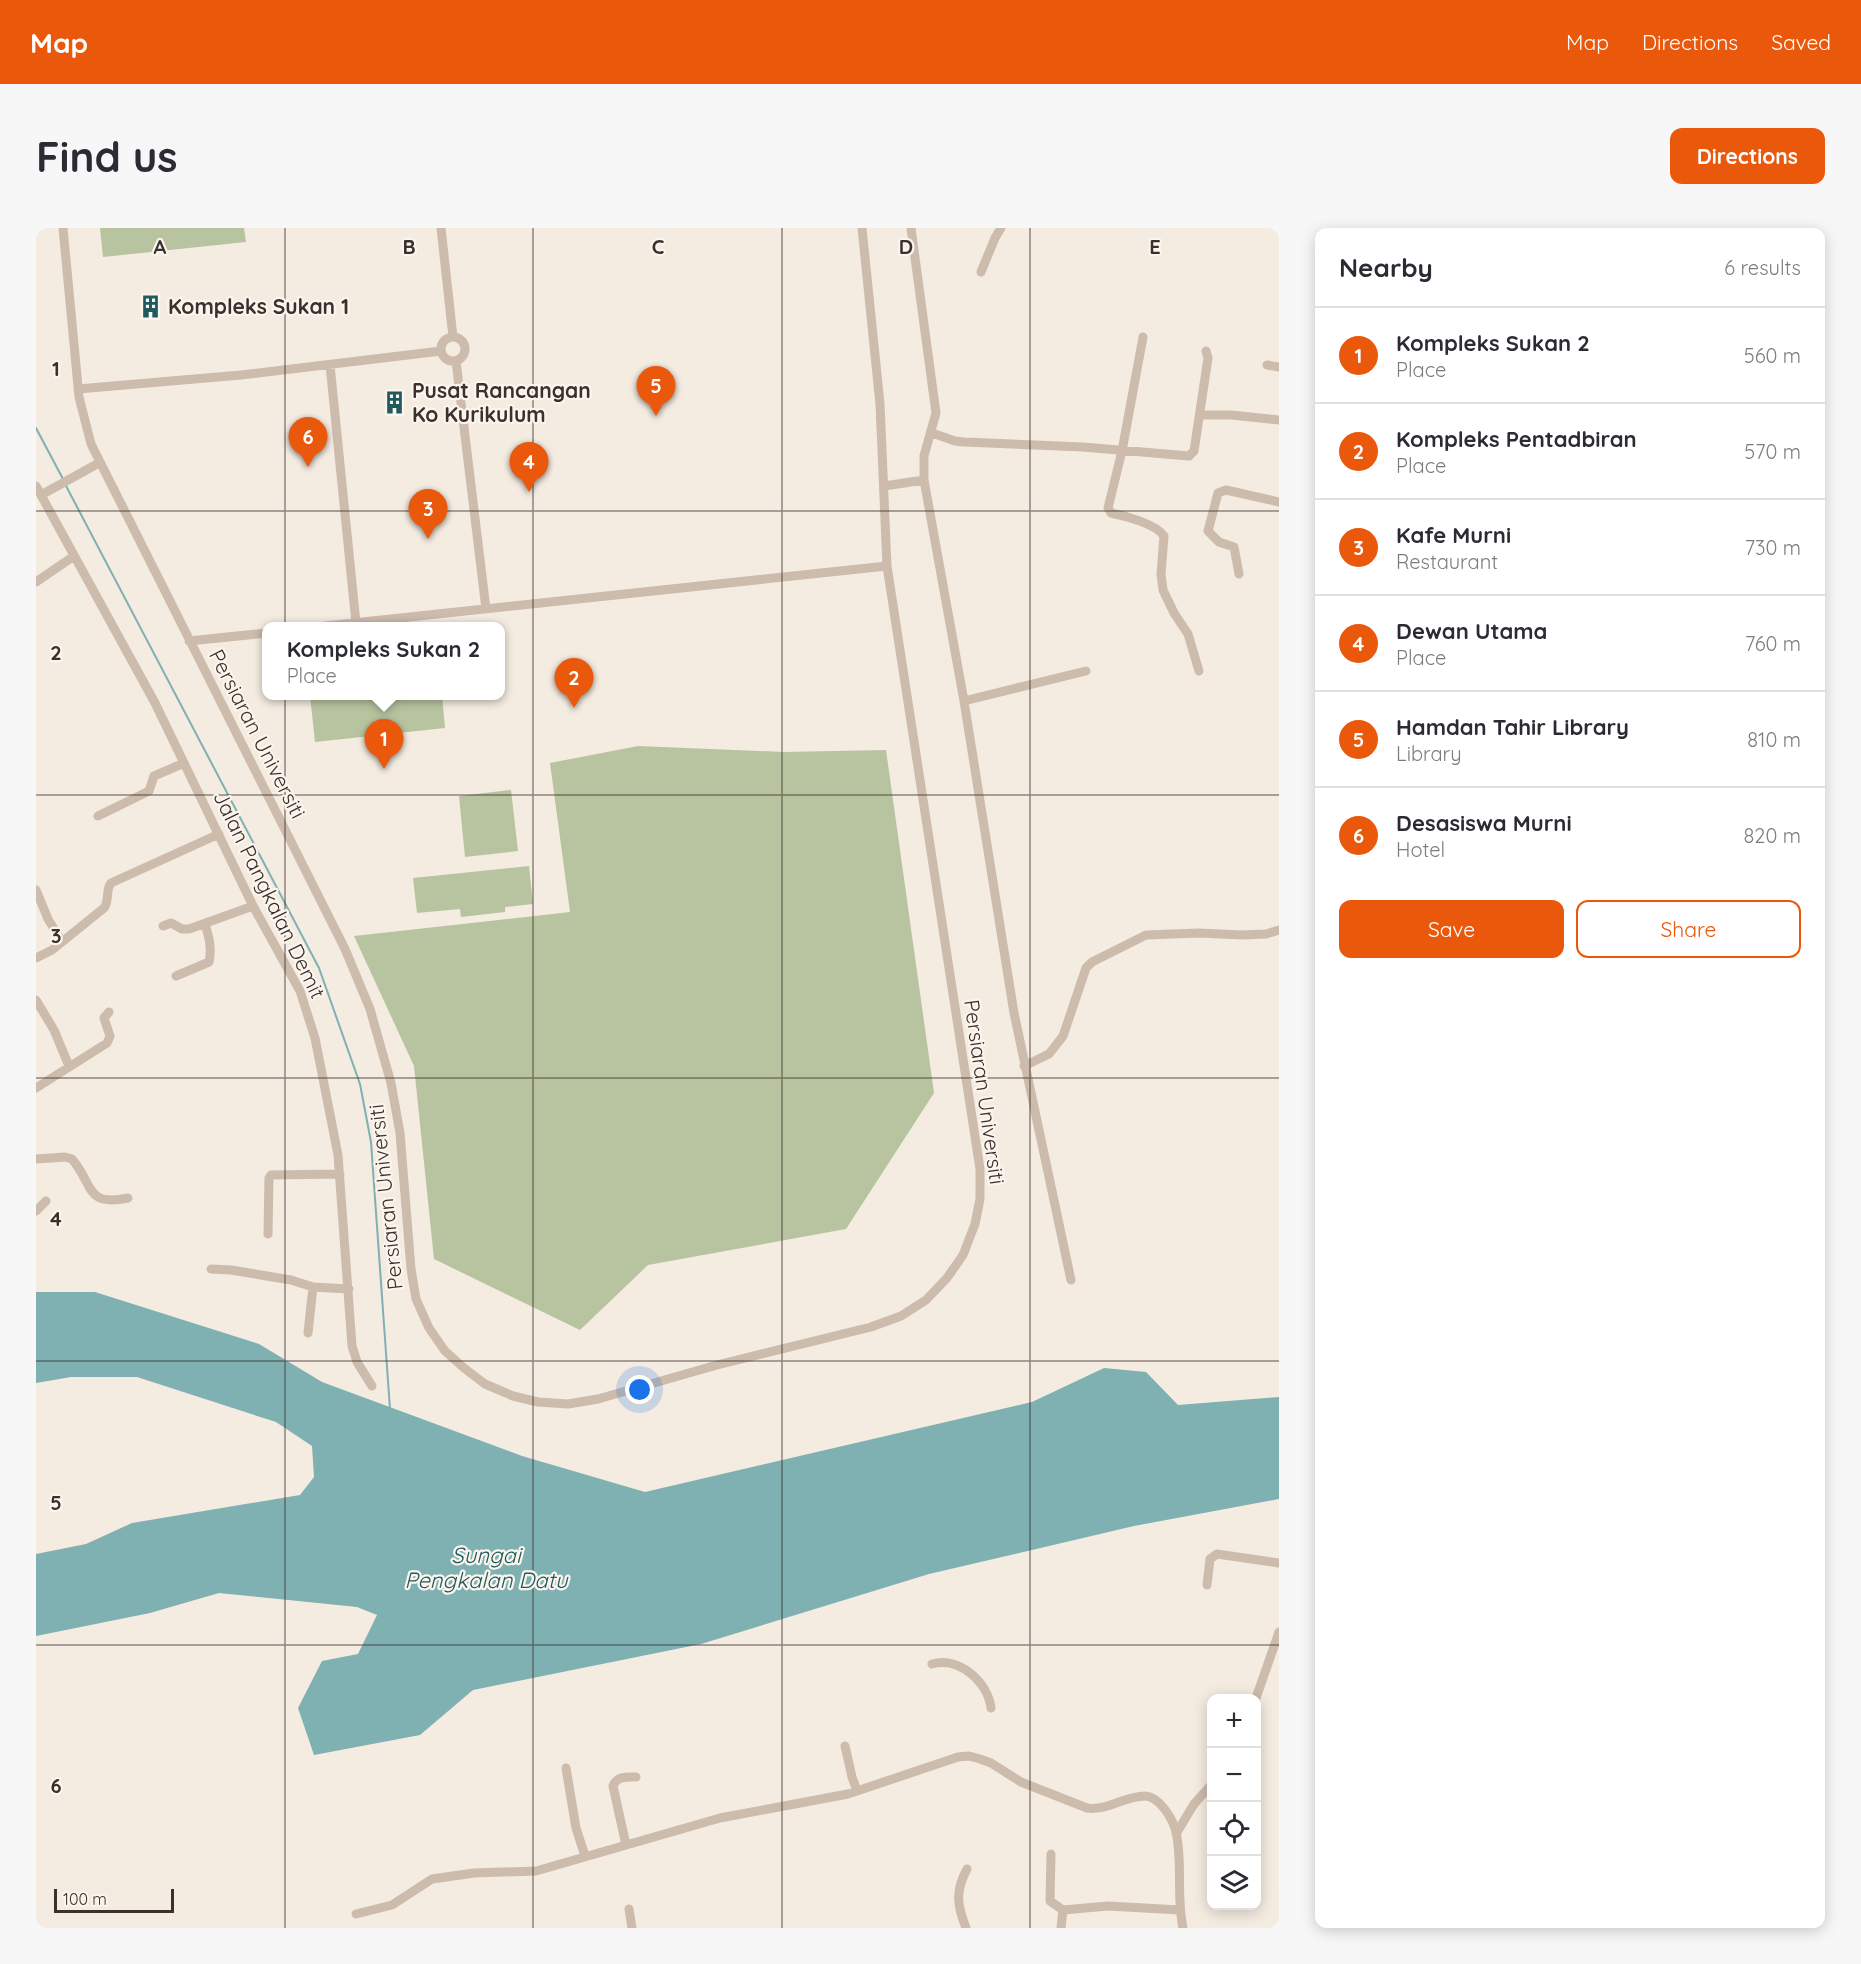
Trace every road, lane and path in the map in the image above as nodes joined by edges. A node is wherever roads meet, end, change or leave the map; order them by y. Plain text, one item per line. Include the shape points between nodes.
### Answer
1 (63, 228) edge
2 (441, 228) edge
3 (862, 228) edge
4 (910, 228) edge
5 (1001, 228) edge
6 (981, 272) dead end
7 (453, 337) junction
8 (1143, 337) dead end
9 (441, 351) junction
10 (1206, 351) dead end
11 (456, 361) junction
12 (330, 365) junction
13 (1268, 365) dead end
14 (1279, 367) edge
15 (78, 389) junction
16 (1279, 409) edge
17 (1200, 415) junction
18 (1278, 420) edge
19 (932, 433) junction
20 (1122, 451) junction
21 (99, 463) junction
22 (924, 480) junction
23 (36, 486) edge
24 (884, 486) junction
25 (41, 495) junction
26 (1279, 502) edge
27 (74, 556) junction
28 (887, 566) junction
29 (1239, 574) dead end
30 (36, 582) edge
31 (486, 609) junction
32 (356, 622) edge
33 (365, 622) edge
34 (262, 634) edge
35 (189, 641) junction
36 (1086, 671) dead end
37 (1199, 671) dead end
38 (964, 700) junction
39 (184, 763) junction
40 (98, 816) dead end
41 (219, 834) junction
42 (36, 890) edge
43 (253, 906) junction
44 (205, 924) junction
45 (163, 926) dead end
46 (1279, 930) edge
47 (62, 942) junction
48 (36, 958) edge
49 (176, 976) dead end
50 (36, 1000) edge
51 (109, 1012) dead end
52 (69, 1066) junction
53 (1024, 1066) junction
54 (36, 1088) edge
55 (36, 1159) edge
56 (340, 1174) junction
57 (128, 1198) dead end
58 (46, 1201) dead end
59 (36, 1211) edge
60 (268, 1234) dead end
61 (212, 1269) dead end
62 (1071, 1280) dead end
63 (313, 1287) junction
64 (349, 1289) junction
65 (308, 1332) dead end
66 (372, 1386) dead end
67 (1279, 1563) edge
68 (1207, 1585) dead end
69 (1279, 1632) edge
70 (932, 1664) dead end
71 (1257, 1694) edge
72 (991, 1708) dead end
73 (845, 1746) dead end
74 (566, 1768) dead end
75 (636, 1777) dead end
76 (1207, 1789) edge
77 (857, 1791) junction
78 (1176, 1834) junction
79 (626, 1845) junction
80 (1051, 1854) dead end
81 (585, 1856) junction
82 (967, 1869) dead end
83 (629, 1909) dead end
84 (1063, 1910) junction
85 (1180, 1910) junction
86 (356, 1914) dead end
87 (632, 1928) edge
88 (966, 1928) edge
89 (1060, 1928) edge
90 (1183, 1928) edge

1 - 15 street, Persiaran Universiti
2 - 7 street
3 - 24 street, Persiaran Universiti
4 - 19 street via 936,407
5 - 6 street
7 - 9 street via 445,340
7 - 11 street via 463,342 465,349 463,357
8 - 20 street
9 - 11 street via 448,360
9 - 12 street
10 - 17 street
11 - 31 street
12 - 15 street
12 - 32 street
13 - 14 street
15 - 21 street, Persiaran Universiti via 86,429
16 - 18 street
17 - 18 street
17 - 20 street via 1191,455
19 - 20 street via 964,442
19 - 22 street via 924,456
20 - 37 street via 1108,508 1111,513 1155,528 1164,536 1163,590 1188,634
21 - 25 street
21 - 35 street, Persiaran Universiti
22 - 24 street
22 - 38 street
23 - 25 street, Jalan Pangkalan Demit
24 - 28 street, Persiaran Universiti
25 - 27 street, Jalan Pangkalan Demit
26 - 29 street via 1226,490 1218,493 1208,531 1219,542 1234,547
27 - 30 street
27 - 39 street, Jalan Pangkalan Demit
28 - 31 street
28 - 35 street, Persiaran Universiti via 980,1169 975,1224 963,1255 947,1278 926,1300 901,1316 568,1404 513,1396 485,1384 445,1351 429,1328 416,1299 400,1133 391,1083 370,1009 345,950
31 - 33 street
34 - 35 street
36 - 38 street
38 - 53 street
39 - 40 street via 154,776 149,791
39 - 41 street, Jalan Pangkalan Demit
41 - 43 street, Jalan Pangkalan Demit
41 - 47 street via 111,884 104,908
42 - 47 street
43 - 44 street
43 - 56 street, Jalan Pangkalan Demit via 300,991 315,1038
44 - 45 street via 185,929 171,922
44 - 49 street via 210,938 209,962
46 - 53 street via 1250,935 1146,935 1092,962 1086,968 1064,1036 1049,1053
47 - 48 street
50 - 52 street
51 - 52 street via 105,1018 110,1040
52 - 54 street
53 - 62 street
55 - 57 street via 72,1159 100,1200
56 - 60 street via 272,1175
56 - 64 street, Jalan Pangkalan Demit
58 - 59 street
61 - 63 street via 291,1280
63 - 64 street
63 - 65 street
64 - 66 street, Jalan Pangkalan Demit via 352,1346
67 - 68 street via 1217,1554 1210,1559
69 - 71 street
70 - 72 street via 948,1662 967,1671 988,1693
73 - 77 street
74 - 81 street
75 - 79 street via 619,1778 613,1786
76 - 78 street
77 - 78 street via 969,1756 1087,1808 1106,1808 1147,1795 1160,1804
77 - 79 street via 720,1818
78 - 85 street
79 - 81 street
80 - 84 street via 1050,1901
81 - 86 street via 536,1871 432,1879 392,1905
82 - 88 street via 958,1901
83 - 87 street
84 - 85 street via 1107,1906
84 - 89 street
85 - 90 street

